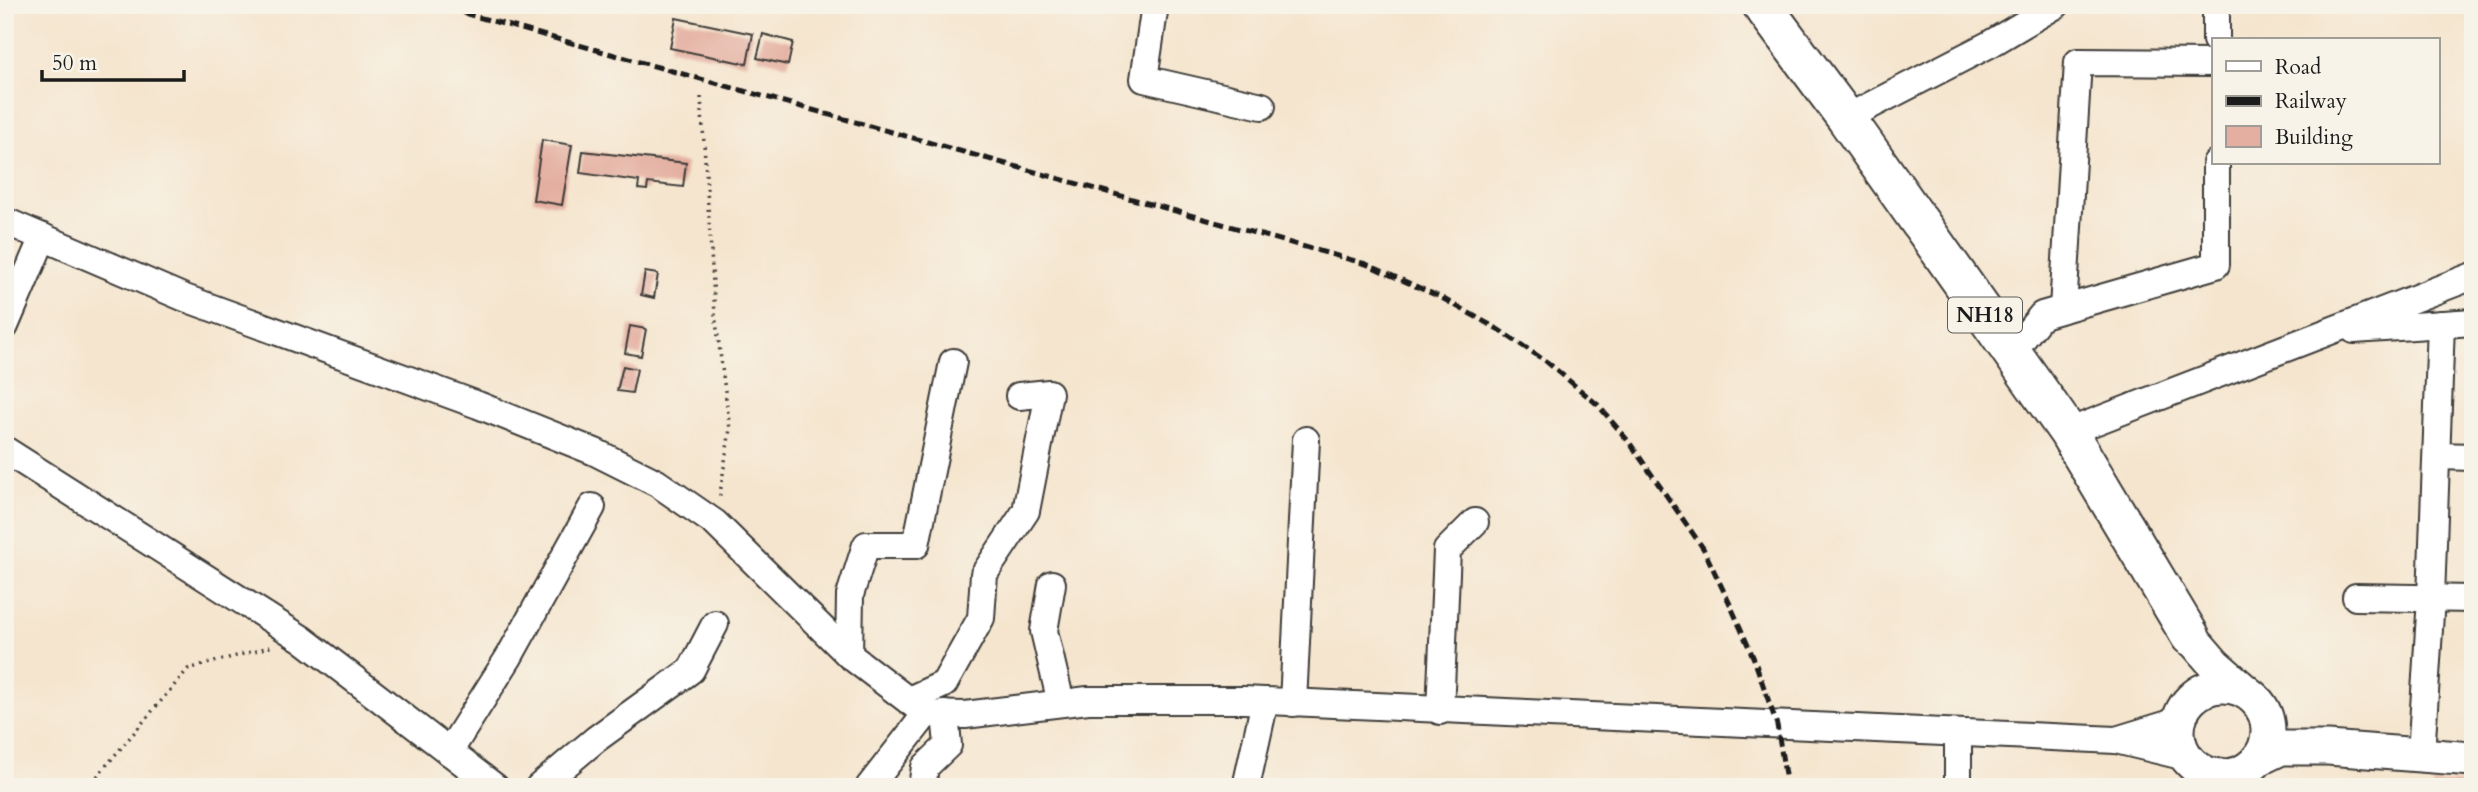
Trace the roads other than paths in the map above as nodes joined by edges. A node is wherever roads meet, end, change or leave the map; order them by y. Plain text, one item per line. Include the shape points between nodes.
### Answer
1 (1156, 5) edge
2 (1762, 5) edge
3 (2056, 5) edge
4 (2216, 5) edge
5 (2216, 38) edge
6 (2212, 63) edge
7 (1262, 106) dead end
8 (1846, 118) junction
9 (2216, 164) edge
10 (5, 220) edge
11 (43, 237) junction
12 (2473, 276) edge
13 (2063, 309) junction
14 (2473, 322) edge
15 (2441, 324) junction
16 (5, 326) edge
17 (2324, 332) junction
18 (2012, 352) junction
19 (953, 362) dead end
20 (1019, 396) dead end
21 (2068, 432) junction
22 (1306, 440) dead end
23 (5, 450) edge
24 (2437, 456) junction
25 (2473, 457) edge
26 (592, 507) dead end
27 (1475, 522) dead end
28 (1052, 584) dead end
29 (2356, 597) dead end
30 (2431, 598) junction
31 (2473, 599) edge
32 (715, 624) dead end
33 (2190, 636) junction
34 (849, 655) junction
35 (1265, 701) junction
36 (2255, 702) junction
37 (1293, 703) junction
38 (1061, 704) junction
39 (927, 709) junction
40 (1440, 711) junction
41 (2180, 716) junction
42 (1958, 733) junction
43 (2116, 740) junction
44 (2328, 748) junction
45 (449, 752) junction
46 (2421, 755) junction
47 (2473, 759) edge
48 (2252, 770) edge
49 (2198, 771) edge
50 (495, 787) edge
51 (539, 787) edge
52 (869, 787) edge
53 (922, 787) edge
54 (1245, 787) edge
55 (1958, 787) edge

1 - 7 street via 1144,79
2 - 8 highway, NH18
3 - 8 street
4 - 5 street
6 - 13 street via 2078,62
8 - 18 highway, NH18
9 - 13 street via 2216,265
10 - 11 street
11 - 16 street
11 - 34 street via 185,298 478,405 595,452 657,483 716,523
12 - 17 street
13 - 18 street via 2042,315
14 - 15 street
15 - 17 street
15 - 24 street
17 - 21 street
18 - 21 highway, NH18
19 - 34 street via 916,545 866,545 850,594
20 - 39 street via 1049,393 1026,511 984,574 981,618
21 - 33 highway, NH18
22 - 37 street
23 - 45 street via 302,639
24 - 25 street
24 - 30 street
26 - 45 street via 509,657
27 - 40 street via 1447,550
28 - 38 street via 1044,631
29 - 30 street
30 - 31 street
30 - 46 street
32 - 51 street via 691,670
33 - 36 main road
33 - 41 main road via 2194,668
34 - 39 street
35 - 37 street
35 - 38 street via 1087,700
35 - 54 street
36 - 41 main road via 2231,686 2216,686 2190,700
36 - 44 main road
36 - 48 main road via 2268,737
37 - 40 street
38 - 39 street
39 - 52 street
39 - 53 street via 948,745 925,767
40 - 42 street
41 - 43 street
41 - 49 main road via 2177,733
42 - 43 street
42 - 55 street
43 - 49 street
44 - 46 main road
44 - 48 main road via 2281,748
45 - 50 street
46 - 47 main road
48 - 49 main road via 2226,776

